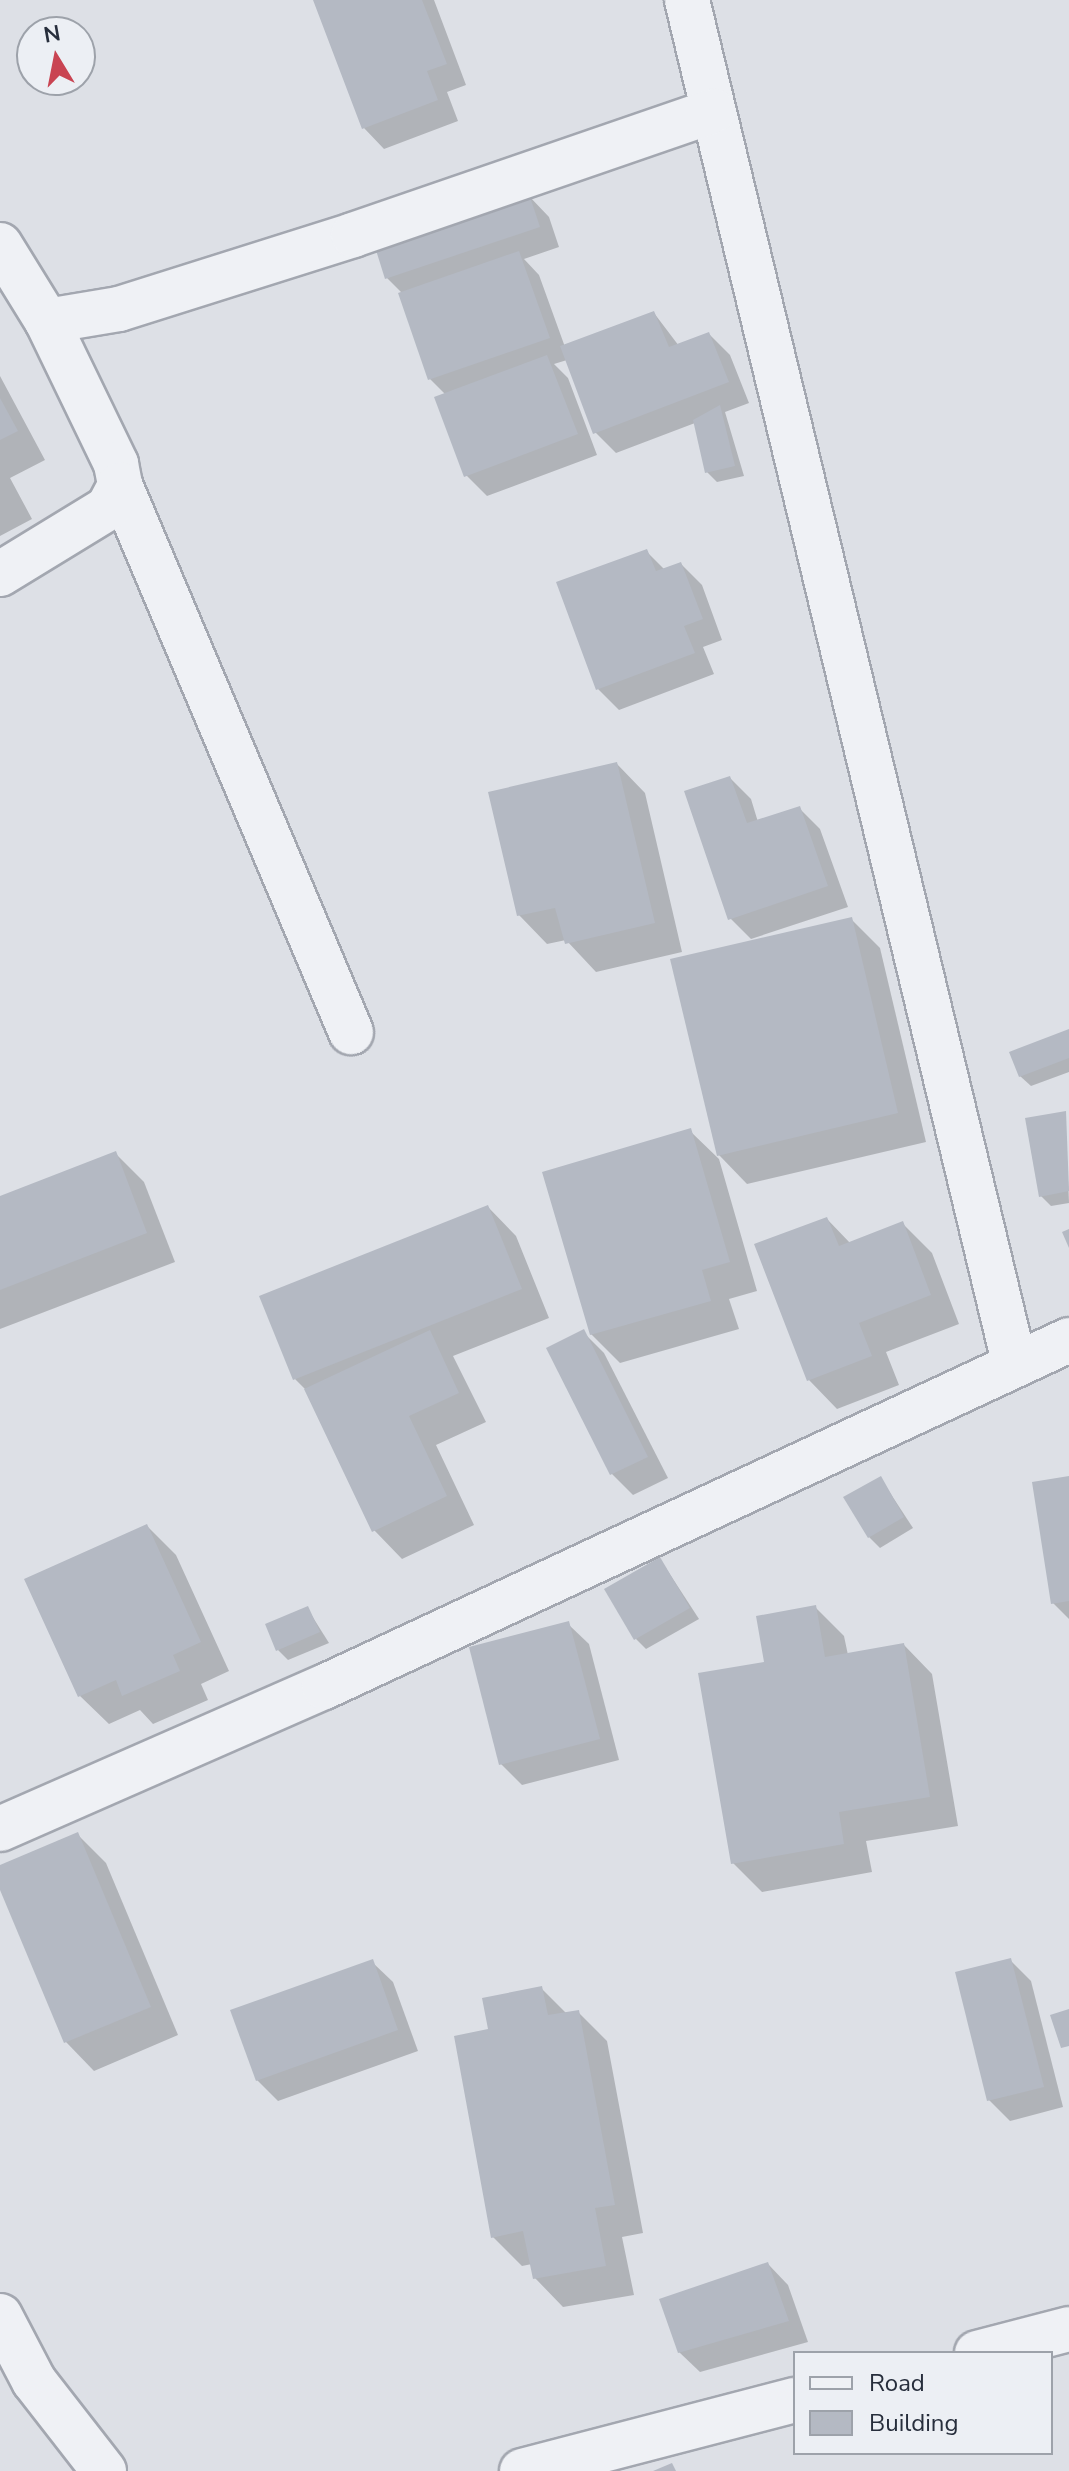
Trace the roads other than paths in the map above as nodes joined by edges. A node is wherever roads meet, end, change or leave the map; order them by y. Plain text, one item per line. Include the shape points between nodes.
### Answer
1 (687, 0) edge
2 (713, 111) junction
3 (0, 245) edge
4 (47, 321) junction
5 (120, 485) junction
6 (0, 574) edge
7 (351, 1032) dead end
8 (1069, 1340) edge
9 (1014, 1362) junction
10 (0, 1829) edge
11 (0, 2316) edge
12 (1069, 2329) edge
13 (985, 2351) edge
14 (793, 2401) edge
15 (104, 2471) edge
16 (522, 2471) edge

1 - 2 street
2 - 4 street via 119,309
2 - 9 street
3 - 4 street
4 - 5 street via 116,464
5 - 6 street via 108,508
5 - 7 street
8 - 9 street
9 - 10 street via 324,1687
11 - 15 street via 34,2381
12 - 13 street
14 - 16 street

